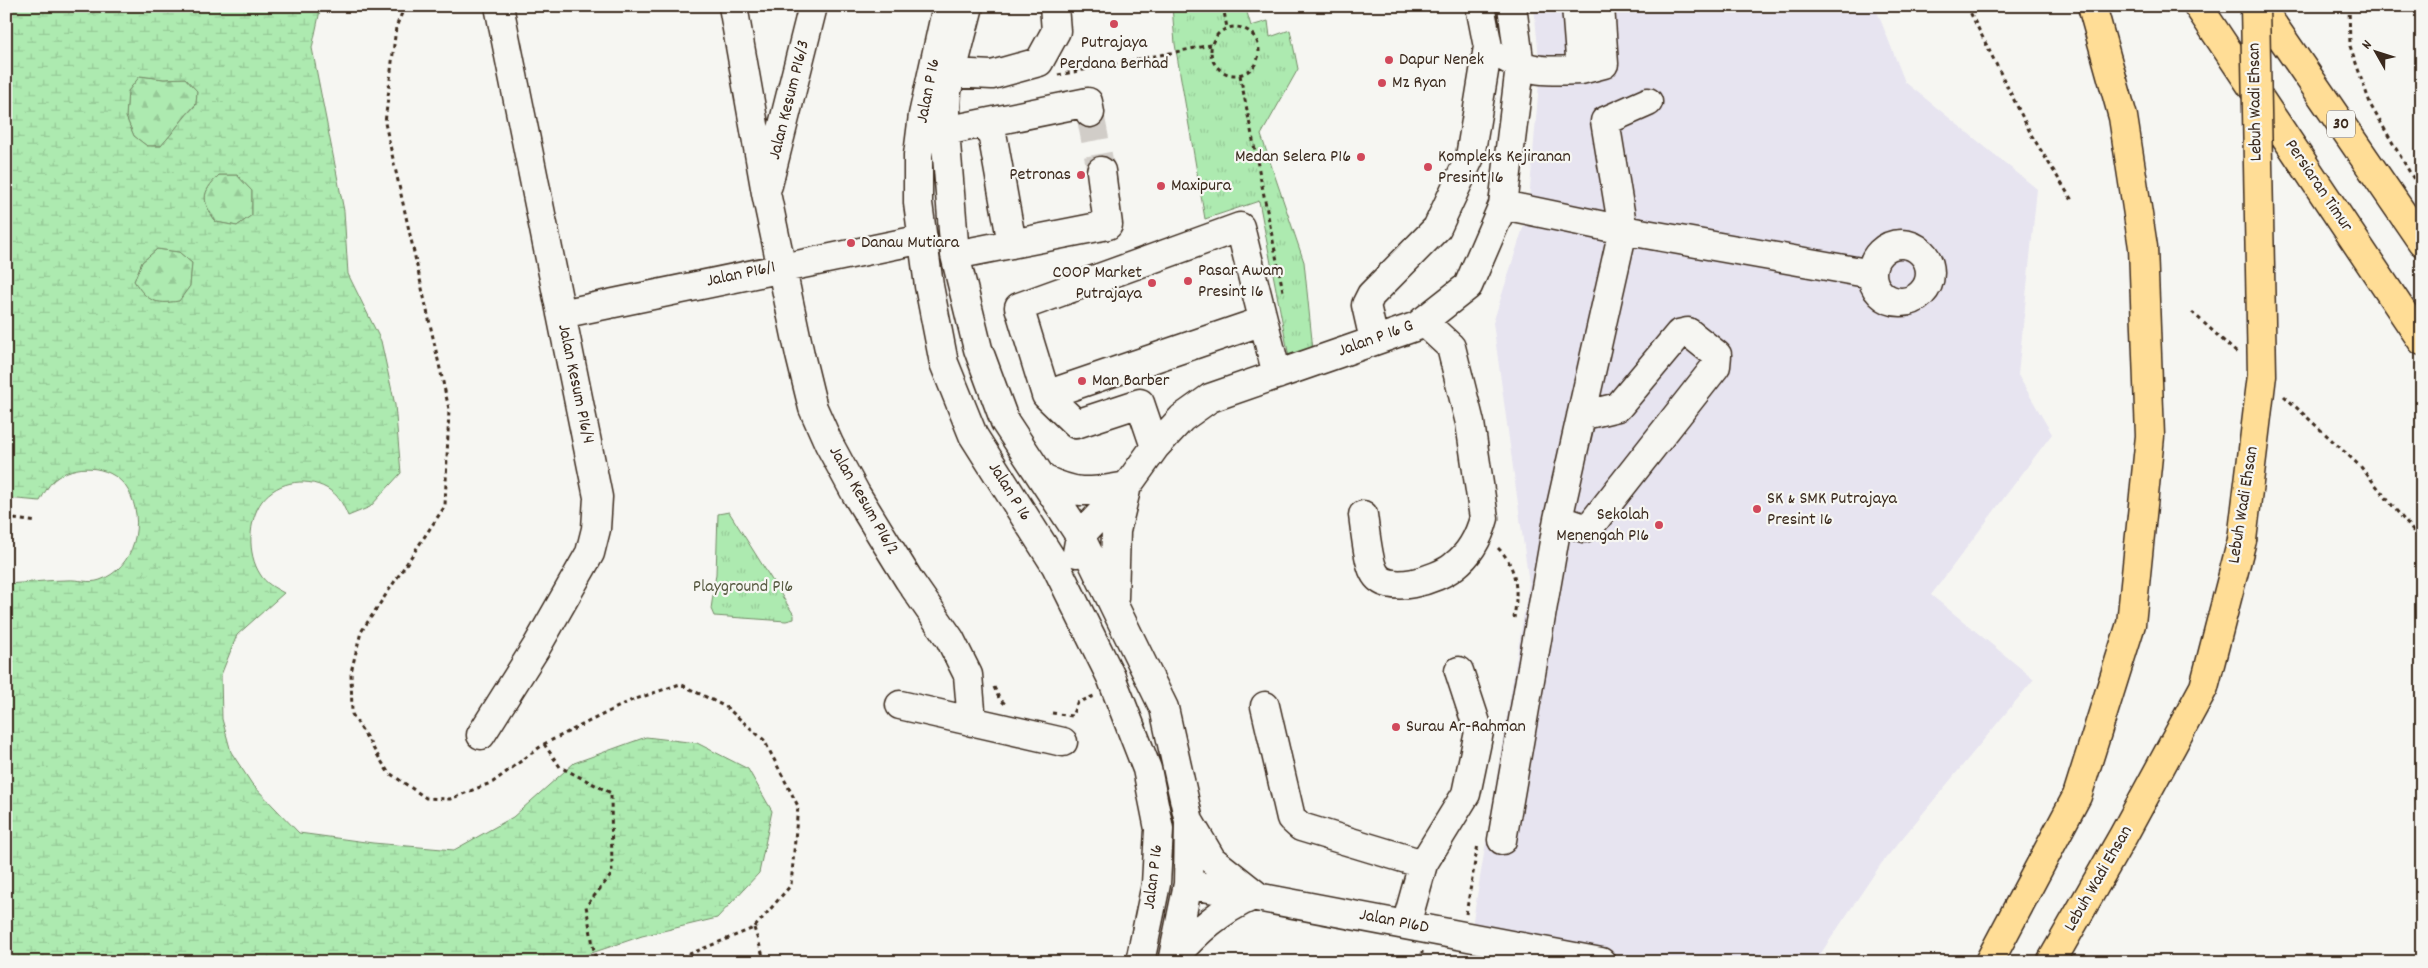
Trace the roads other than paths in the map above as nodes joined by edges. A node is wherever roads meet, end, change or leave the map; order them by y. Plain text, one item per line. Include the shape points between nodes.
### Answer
1 (499, 6) edge
2 (733, 6) edge
3 (813, 6) edge
4 (947, 6) edge
5 (969, 6) edge
6 (1054, 6) edge
7 (1480, 6) edge
8 (1512, 6) edge
9 (1576, 6) edge
10 (1600, 6) edge
11 (2092, 6) edge
12 (2198, 6) edge
13 (2254, 6) edge
14 (2260, 6) edge
15 (1488, 47) junction
16 (1520, 66) junction
17 (1581, 70) junction
18 (952, 73) junction
19 (1648, 102) dead end
20 (1090, 113) dead end
21 (990, 122) junction
22 (945, 131) junction
23 (1100, 171) tunnel mouth
24 (766, 193) junction
25 (1503, 205) junction
26 (1623, 230) junction
27 (923, 239) junction
28 (2422, 242) edge
29 (1012, 244) junction
30 (955, 255) junction
31 (781, 267) junction
32 (1872, 274) dead end
33 (560, 314) junction
34 (1263, 321) junction
35 (1423, 321) junction
36 (1374, 340) junction
37 (2422, 341) edge
38 (1277, 375) junction
39 (1046, 394) junction
40 (1581, 416) junction
41 (973, 435) junction
42 (1155, 448) junction
43 (1043, 479) junction
44 (1127, 486) junction
45 (1363, 515) dead end
46 (1558, 519) junction
47 (1080, 536) junction
48 (1114, 603) junction
49 (1459, 672) dead end
50 (1113, 682) junction
51 (900, 705) dead end
52 (1265, 706) dead end
53 (972, 722) junction
54 (481, 736) dead end
55 (1063, 742) dead end
56 (1189, 821) junction
57 (1160, 830) junction
58 (1502, 840) dead end
59 (1423, 864) junction
60 (1188, 884) junction
61 (1256, 897) junction
62 (1406, 925) junction
63 (1146, 934) junction
64 (1172, 960) edge
65 (1140, 962) edge
66 (1601, 962) edge
67 (1989, 962) edge
68 (2051, 962) edge

1 - 33 street, Jalan Kesum P16/4
2 - 24 street, Jalan Kesum P16/3
3 - 24 street, Jalan Kesum P16/3
4 - 27 street, Jalan P 16 via 923,115 918,155 918,203
5 - 18 street, Jalan P 16
6 - 18 street via 1056,31 1039,62 992,75
7 - 15 street
8 - 16 street, Jalan P 16 G
9 - 17 street
10 - 17 street via 1604,64
11 - 67 main road via 2124,117 2143,247 2150,436 2131,624 2077,796
12 - 37 main road, Persiaran Timur
13 - 68 main road, Lebuh Wadi Ehsan, bridge via 2262,375 2242,540 2204,687
14 - 28 main road, 30
15 - 16 street
15 - 36 street via 1470,157 1437,228 1370,295 1366,305
16 - 17 street via 1540,71
16 - 25 street, Jalan P 16 G
18 - 22 street, Jalan P 16 via 947,91
19 - 26 street via 1605,121
20 - 21 street via 1088,102
21 - 22 street
21 - 29 street
22 - 30 street, Jalan P 16
23 - 29 street via 1108,224
24 - 31 street, Jalan Kesum P16/3
25 - 26 street
25 - 35 street, Jalan P 16 G via 1468,286
26 - 32 street
26 - 40 street
27 - 31 street, Jalan P16/1
27 - 41 street, Jalan P 16 via 944,363
29 - 30 street
30 - 43 street, Jalan P 16 via 978,349 1005,422
31 - 33 street, Jalan P16/1
31 - 53 street, Jalan Kesum P16/2 via 813,408 856,494 950,639 968,675
33 - 54 street, Jalan Kesum P16/4 via 584,417 598,497 596,529 585,561
34 - 38 street
34 - 39 street
34 - 39 street via 1240,227 1019,307
35 - 36 street, Jalan P 16 G
35 - 45 street via 1451,348 1470,423 1484,518 1480,533 1469,552 1453,567 1422,582 1394,584 1380,580 1373,572
36 - 38 street, Jalan P 16 G
38 - 42 street, Jalan P 16 G via 1210,398 1182,418
39 - 42 street via 1076,424 1140,403
40 - 46 street
40 - 46 street via 1618,407 1679,334 1688,332 1717,355 1716,366 1590,525 1584,528
41 - 47 street via 1052,524
41 - 50 street, Jalan P 16 via 1056,566
42 - 44 street, Jalan P 16 G
43 - 44 street via 1064,489 1085,493
43 - 47 street, Jalan P 16
44 - 47 street, Jalan P 16 G
44 - 48 street via 1116,531
46 - 58 street
47 - 48 street, Jalan P 16
47 - 50 street via 1077,566
48 - 56 street, Jalan P 16 via 1164,708
49 - 59 street via 1479,732 1466,794
50 - 57 street, Jalan P 16 via 1147,769
51 - 53 street
52 - 59 street via 1291,818 1300,827
53 - 55 street
56 - 60 street, Jalan P 16
56 - 61 street via 1212,860
57 - 60 street
57 - 63 street, Jalan P 16 via 1156,884
59 - 62 street
60 - 61 street, Jalan P16D
60 - 63 street via 1168,898
60 - 64 street, Jalan P 16
61 - 62 street, Jalan P16D
61 - 64 street via 1226,909 1199,930
62 - 66 street, Jalan P16D
63 - 65 street, Jalan P 16

